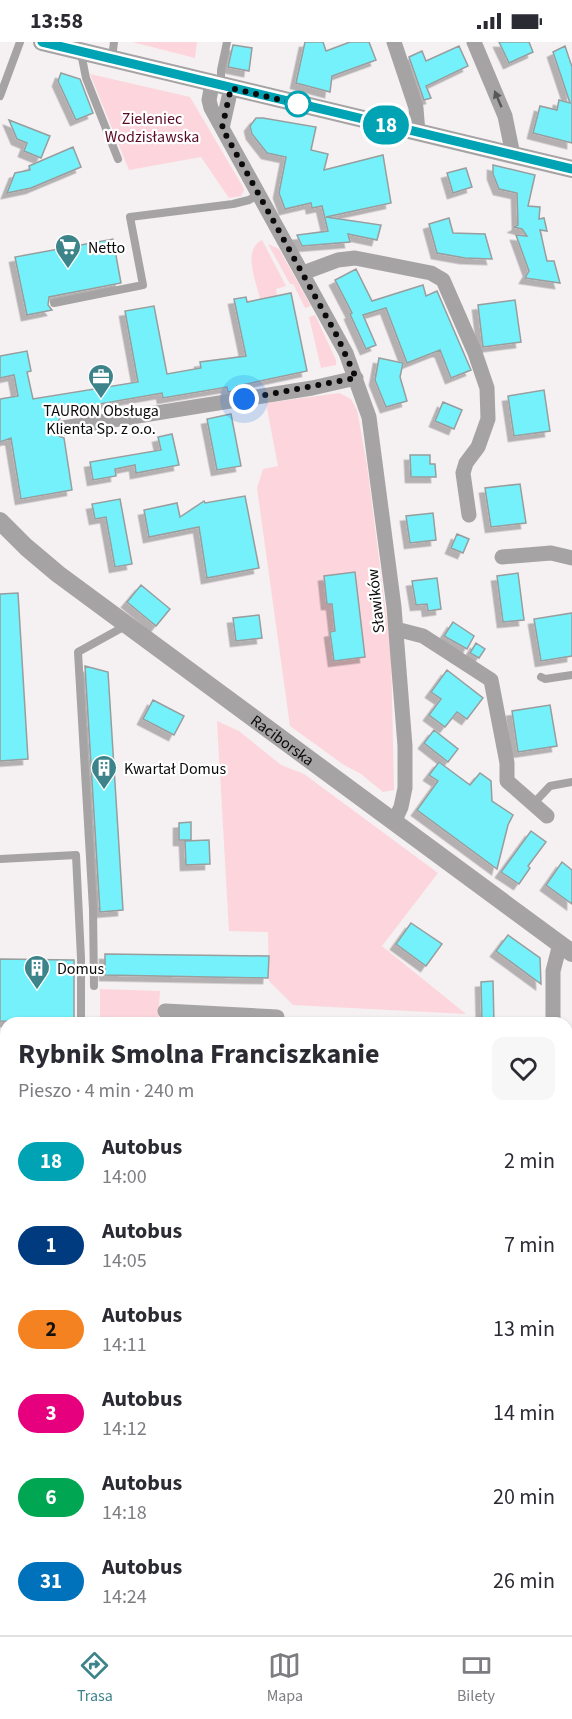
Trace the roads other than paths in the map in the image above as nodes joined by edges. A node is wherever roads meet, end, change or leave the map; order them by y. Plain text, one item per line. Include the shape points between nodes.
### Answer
1 (20, 42) edge
2 (42, 42) edge
3 (227, 42) edge
4 (394, 42) edge
5 (474, 42) edge
6 (113, 51) edge
7 (81, 52) junction
8 (222, 86) junction
9 (0, 96) edge
10 (418, 133) junction
11 (513, 155) junction
12 (118, 159) dead end
13 (572, 169) edge
14 (259, 194) junction
15 (303, 273) junction
16 (54, 303) dead end
17 (356, 378) junction
18 (63, 428) dead end
19 (469, 515) dead end
20 (0, 521) edge
21 (502, 557) dead end
22 (572, 558) edge
23 (128, 625) junction
24 (396, 629) junction
25 (572, 675) edge
26 (542, 677) dead end
27 (572, 782) edge
28 (533, 804) junction
29 (547, 816) dead end
30 (394, 822) junction
31 (0, 859) edge
32 (566, 949) edge
33 (94, 986) dead end
34 (165, 1011) dead end
35 (81, 1017) edge
36 (277, 1017) edge
37 (553, 1017) edge

1 - 9 lane
2 - 7 street
3 - 8 lane
4 - 10 street via 416,108
11 -> 5 street via 505,116
6 - 7 street
6 - 8 street
7 - 12 lane via 86,78
8 - 10 street
8 - 14 street, Sławików via 222,128
10 - 11 street
11 - 13 street
14 - 15 street, Sławików
14 - 16 lane via 233,204 130,218 143,285
15 - 17 street, Sławików
15 - 19 street via 355,258 431,273 443,280 487,388 488,419 463,473
17 - 18 street
17 - 24 street, Sławików via 370,421
20 - 23 street, Raciborska via 42,561
21 - 22 street via 551,553
23 - 30 street, Raciborska
23 - 33 lane via 78,652
24 - 28 street via 423,636 490,680 507,781
24 - 30 street, Sławików via 406,768 403,800
25 - 26 lane
27 - 28 lane via 550,786
28 - 29 street
30 - 32 street, Raciborska
31 - 35 lane via 76,855
32 - 37 street via 553,971
34 - 36 street

